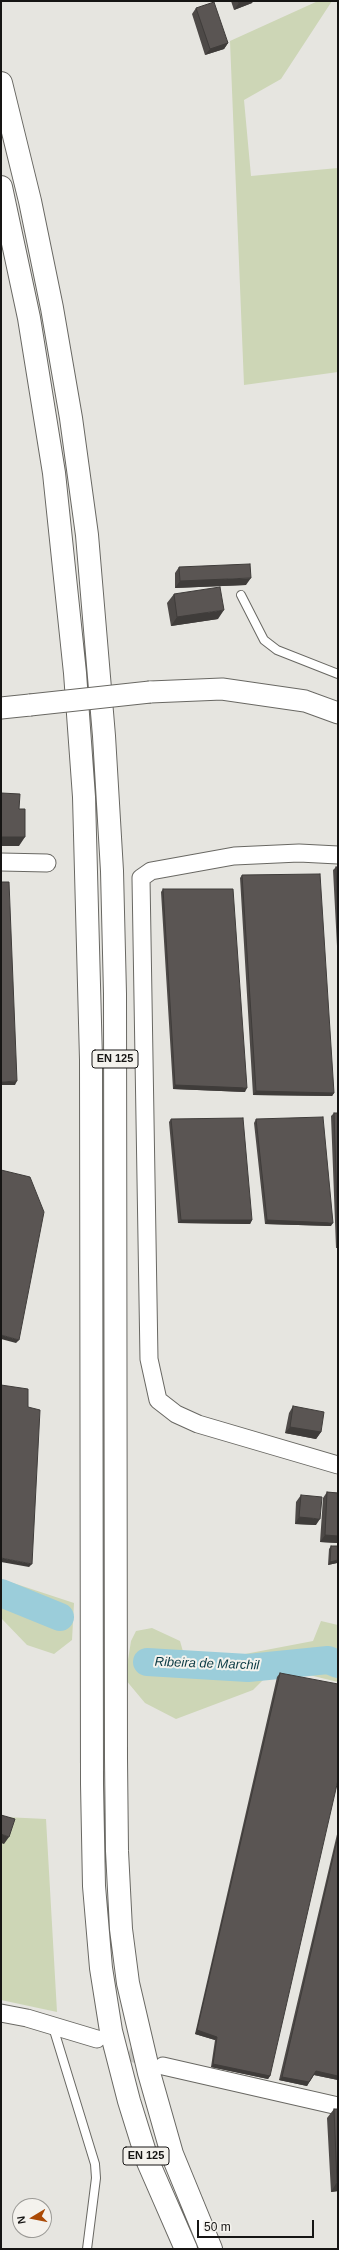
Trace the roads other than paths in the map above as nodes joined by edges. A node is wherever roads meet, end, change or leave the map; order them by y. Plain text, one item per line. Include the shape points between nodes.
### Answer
1 (1, 83) edge
2 (1, 186) edge
3 (241, 595) dead end
4 (338, 674) edge
5 (1, 708) edge
6 (338, 713) edge
7 (338, 855) edge
8 (1, 862) edge
9 (47, 863) dead end
10 (338, 1465) edge
11 (1, 2013) edge
12 (53, 2026) junction
13 (104, 2035) junction
14 (156, 2069) junction
15 (338, 2106) edge
16 (87, 2249) edge
17 (186, 2249) edge
18 (211, 2249) edge

1 - 14 main road, EN 125 via 30,201 71,418 87,543 104,736 112,871 115,994 117,1851 121,1929 128,1982 141,2043
2 - 13 main road, EN 125 via 29,318 54,473 75,673 84,796 91,1060 94,1871
3 - 4 lane via 264,640 277,650
5 - 6 street, bridge via 150,692 222,689 305,701
7 - 10 street via 299,853 234,856 151,870 141,878 148,1359 158,1400 176,1414 198,1424
8 - 9 street
11 - 12 street
12 - 13 street
12 - 16 lane via 95,2164 96,2178
13 - 17 main road, EN 125 via 117,2059 148,2162
14 - 15 street
14 - 18 main road, EN 125 via 172,2154

